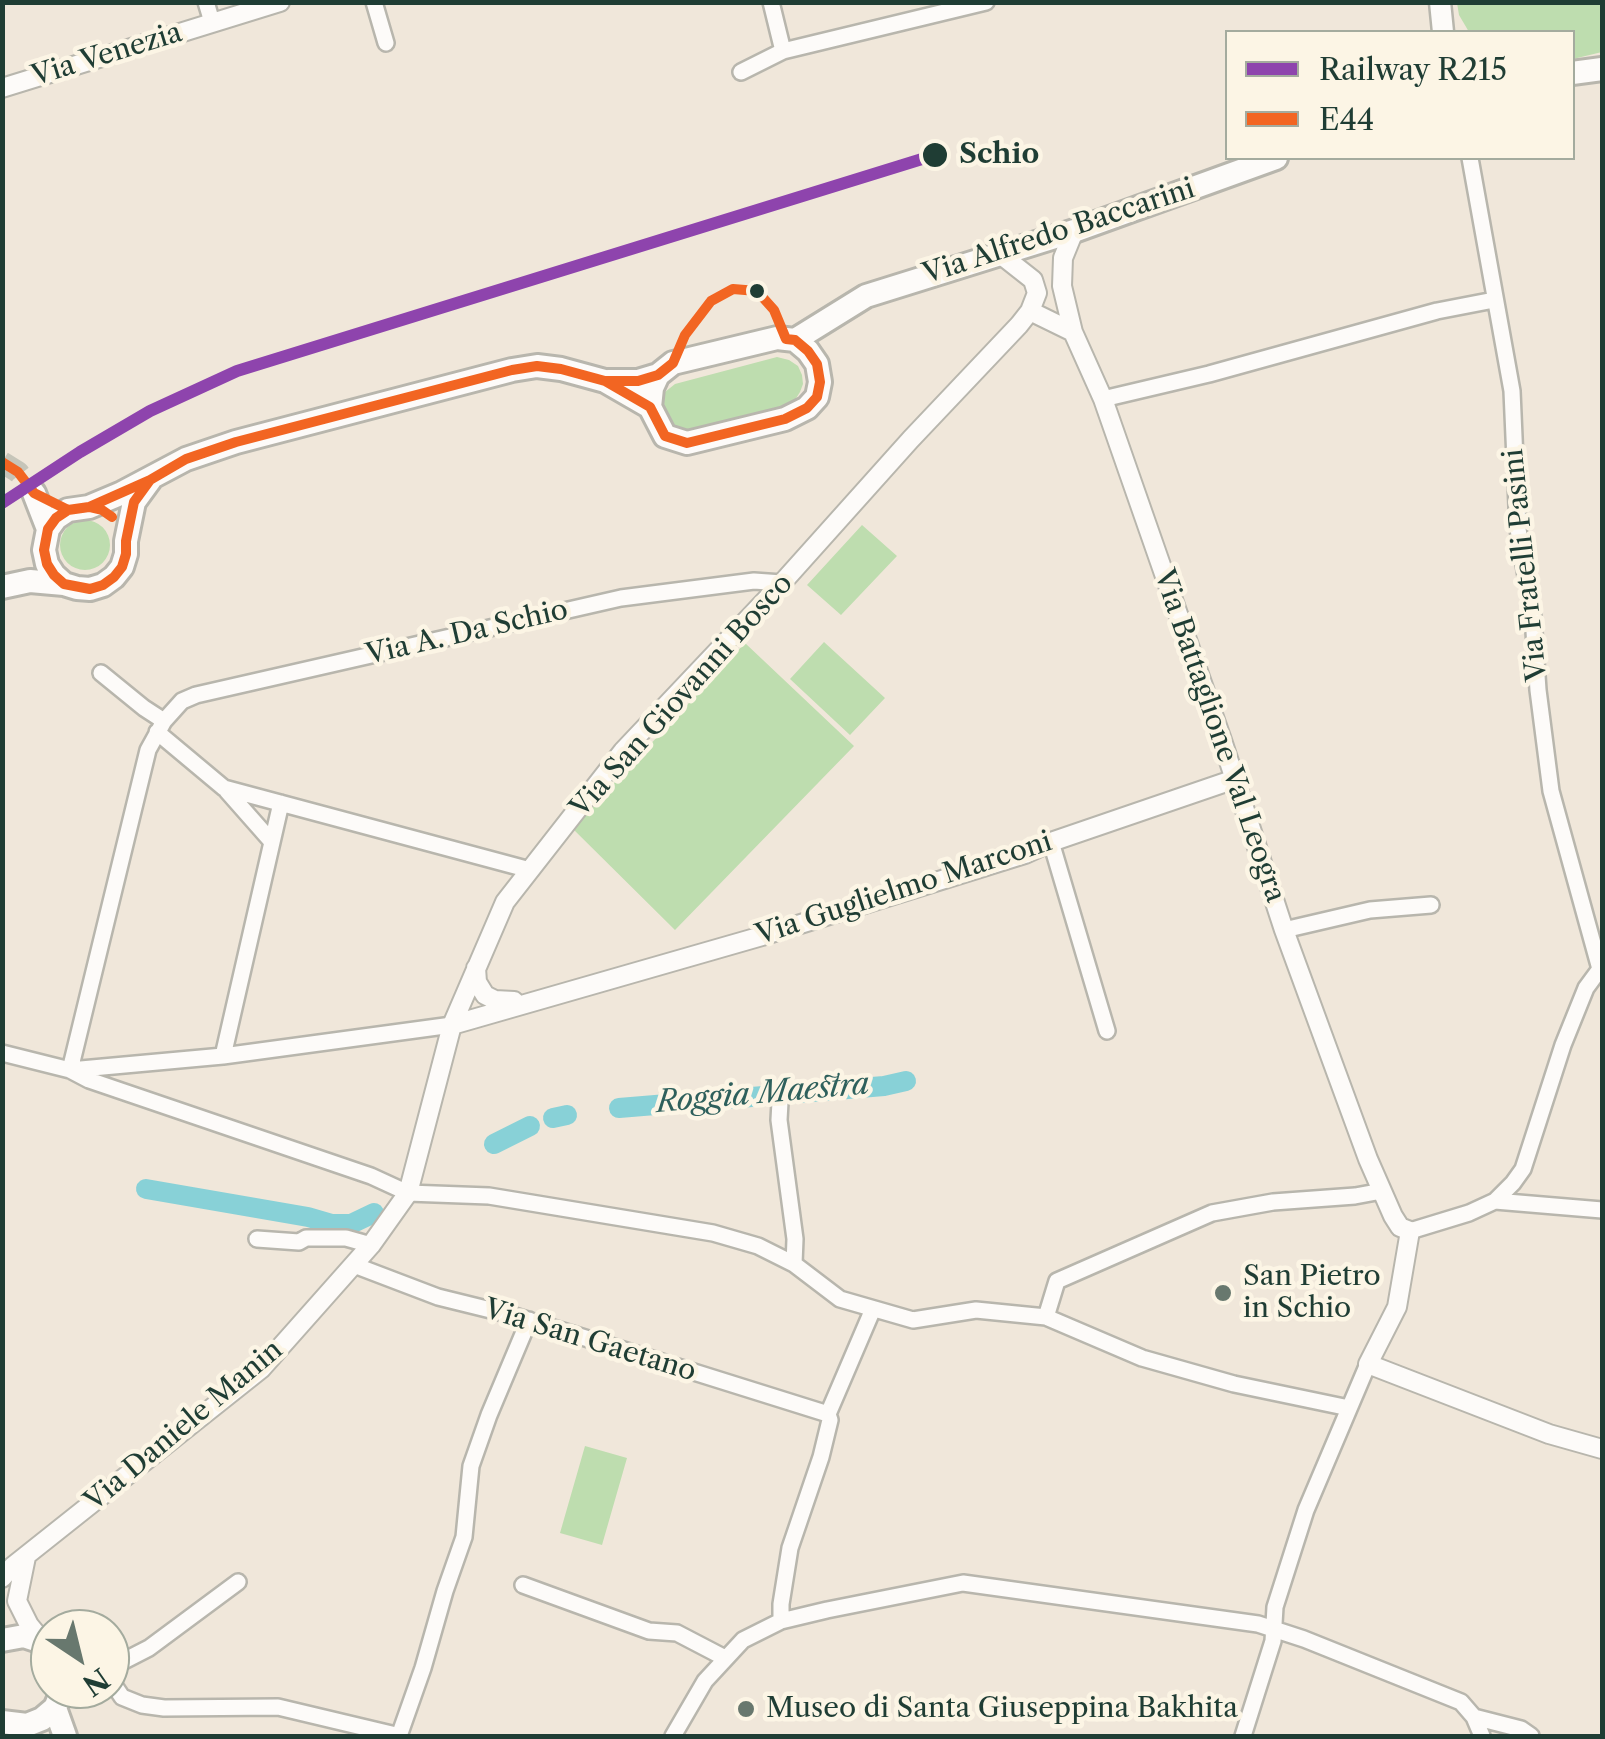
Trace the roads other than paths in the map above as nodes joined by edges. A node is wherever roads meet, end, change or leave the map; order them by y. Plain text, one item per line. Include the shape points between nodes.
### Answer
1 (206, 2) edge
2 (280, 2) edge
3 (374, 2) edge
4 (771, 2) edge
5 (986, 2) edge
6 (1440, 2) edge
7 (212, 22) junction
8 (1443, 30) edge
9 (386, 44) dead end
10 (783, 51) junction
11 (1602, 69) edge
12 (741, 72) dead end
13 (1575, 73) edge
14 (2, 88) edge
15 (1270, 160) edge
16 (1470, 160) edge
17 (1074, 231) junction
18 (1000, 254) junction
19 (1494, 300) junction
20 (843, 308) junction
21 (1030, 311) junction
22 (1073, 332) junction
23 (795, 340) junction
24 (817, 364) junction
25 (666, 369) junction
26 (605, 382) junction
27 (1102, 399) junction
28 (650, 406) junction
29 (150, 480) junction
30 (79, 508) junction
31 (46, 540) junction
32 (126, 541) junction
33 (64, 584) junction
34 (782, 584) junction
35 (4, 586) edge
36 (100, 672) dead end
37 (161, 726) junction
38 (1234, 780) junction
39 (224, 788) junction
40 (281, 802) junction
41 (272, 842) junction
42 (1051, 842) junction
43 (530, 870) junction
44 (1431, 905) dead end
45 (1284, 930) junction
46 (476, 968) junction
47 (1601, 968) edge
48 (570, 990) junction
49 (452, 1025) junction
50 (1107, 1031) dead end
51 (2, 1054) edge
52 (222, 1056) junction
53 (70, 1070) junction
54 (780, 1102) dead end
55 (1382, 1191) junction
56 (408, 1192) junction
57 (1496, 1201) junction
58 (1602, 1210) edge
59 (1410, 1231) junction
60 (256, 1239) dead end
61 (371, 1245) junction
62 (794, 1264) junction
63 (354, 1265) junction
64 (873, 1309) junction
65 (1046, 1317) junction
66 (530, 1320) junction
67 (1368, 1364) junction
68 (1349, 1408) junction
69 (828, 1414) junction
70 (1602, 1449) edge
71 (26, 1556) junction
72 (2, 1578) edge
73 (238, 1582) dead end
74 (522, 1585) dead end
75 (10, 1596) edge
76 (781, 1621) junction
77 (30, 1625) edge
78 (1274, 1629) junction
79 (30, 1639) edge
80 (2, 1640) edge
81 (130, 1658) edge
82 (725, 1658) junction
83 (130, 1701) edge
84 (50, 1709) edge
85 (60, 1709) edge
86 (1474, 1717) junction
87 (21, 1729) edge
88 (65, 1736) edge
89 (400, 1736) edge
90 (673, 1736) edge
91 (1243, 1736) edge
92 (1482, 1736) edge
93 (1531, 1736) edge

1 - 7 street, Via Venezia
2 - 7 street, Via Venezia
3 - 9 street
4 - 10 street
5 - 10 street
6 - 8 main road
7 - 14 street, Via Venezia
10 - 12 street
11 - 13 main road
15 - 17 main road, Via Alfredo Baccarini
16 - 19 street, Via Fratelli Pasini
17 - 18 main road, Via Alfredo Baccarini
17 - 22 street, Via Battaglione Val Leogra via 1062,286
18 - 20 main road, Via Alfredo Baccarini
18 - 21 street via 1033,280 1037,294
19 - 27 street
19 - 47 street, Via Fratelli Pasini via 1512,391 1518,528 1551,790
20 - 23 main road, Via Alfredo Baccarini
20 - 24 main road, Via Alfredo Baccarini
21 - 22 street
21 - 34 street, Via San Giovanni Bosco
22 - 27 street, Via Battaglione Val Leogra
23 - 24 main road
23 - 25 main road, Via Alfredo Baccarini via 777,338
24 - 28 main road, Via Alfredo Baccarini via 817,397 807,408 707,440 686,444 664,436
25 - 26 main road, Via Alfredo Baccarini via 638,381
25 - 28 main road via 652,388
26 - 28 main road, Via Alfredo Baccarini
26 - 29 main road, Via Alfredo Baccarini via 538,366 512,370 236,442
27 - 38 street, Via Battaglione Val Leogra
29 - 30 main road, Via Alfredo Baccarini
29 - 32 main road via 134,502
30 - 31 main road, Via Alfredo Baccarini via 56,518
30 - 31 main road via 34,493
30 - 32 main road via 114,518
31 - 33 main road via 47,564
31 - 35 main road, Via Alfredo Baccarini
32 - 33 main road via 114,578 90,589
33 - 35 main road
34 - 37 street, Via A. Da Schio via 754,581 602,603 196,695 173,708
34 - 43 street, Via San Giovanni Bosco via 623,752
36 - 37 street
37 - 39 street
37 - 53 street via 148,750
38 - 42 street, Via Guglielmo Marconi
38 - 45 street, Via Battaglione Val Leogra
39 - 40 street
39 - 41 street
40 - 41 street
40 - 43 street
41 - 52 street
42 - 48 street, Via Guglielmo Marconi
42 - 50 street
43 - 46 street, Via San Giovanni Bosco via 505,902
44 - 45 street via 1370,910
45 - 55 street, Via Battaglione Val Leogra
46 - 48 street, Via Guglielmo Marconi via 481,989 495,1000
46 - 49 street, Via San Giovanni Bosco
47 - 57 street via 1586,988 1555,1066 1523,1168
48 - 49 street, Via Guglielmo Marconi
49 - 52 street
49 - 56 street, Via San Giovanni Bosco
51 - 53 street
52 - 53 street
53 - 56 street
54 - 62 street
55 - 59 street, Via Battaglione Val Leogra via 1400,1227
55 - 65 street via 1212,1213 1057,1282
56 - 61 street, Via Daniele Manin
56 - 62 street via 489,1196 713,1233
57 - 58 street
57 - 59 street
59 - 67 street via 1396,1307
60 - 61 street via 346,1238
61 - 63 street, Via Daniele Manin
62 - 64 street via 840,1300
63 - 66 street, Via San Gaetano via 438,1297
63 - 71 street, Via Daniele Manin via 261,1369
64 - 65 street via 913,1320 976,1310
64 - 69 street
65 - 68 street via 1142,1358
66 - 69 street, Via San Gaetano
66 - 89 street via 471,1466 464,1537
67 - 68 street
67 - 70 street
68 - 78 street via 1306,1510
69 - 76 street via 822,1457 790,1548
71 - 72 street, Via Daniele Manin
71 - 75 street
73 - 81 street
74 - 82 street via 650,1632 677,1633
75 - 77 street
76 - 78 street via 963,1583
76 - 82 street via 743,1640
78 - 86 street via 1462,1702
78 - 91 street
79 - 80 main road
82 - 90 street
83 - 89 street via 164,1708 278,1707
84 - 87 main road
85 - 88 main road
86 - 92 street
86 - 93 street

